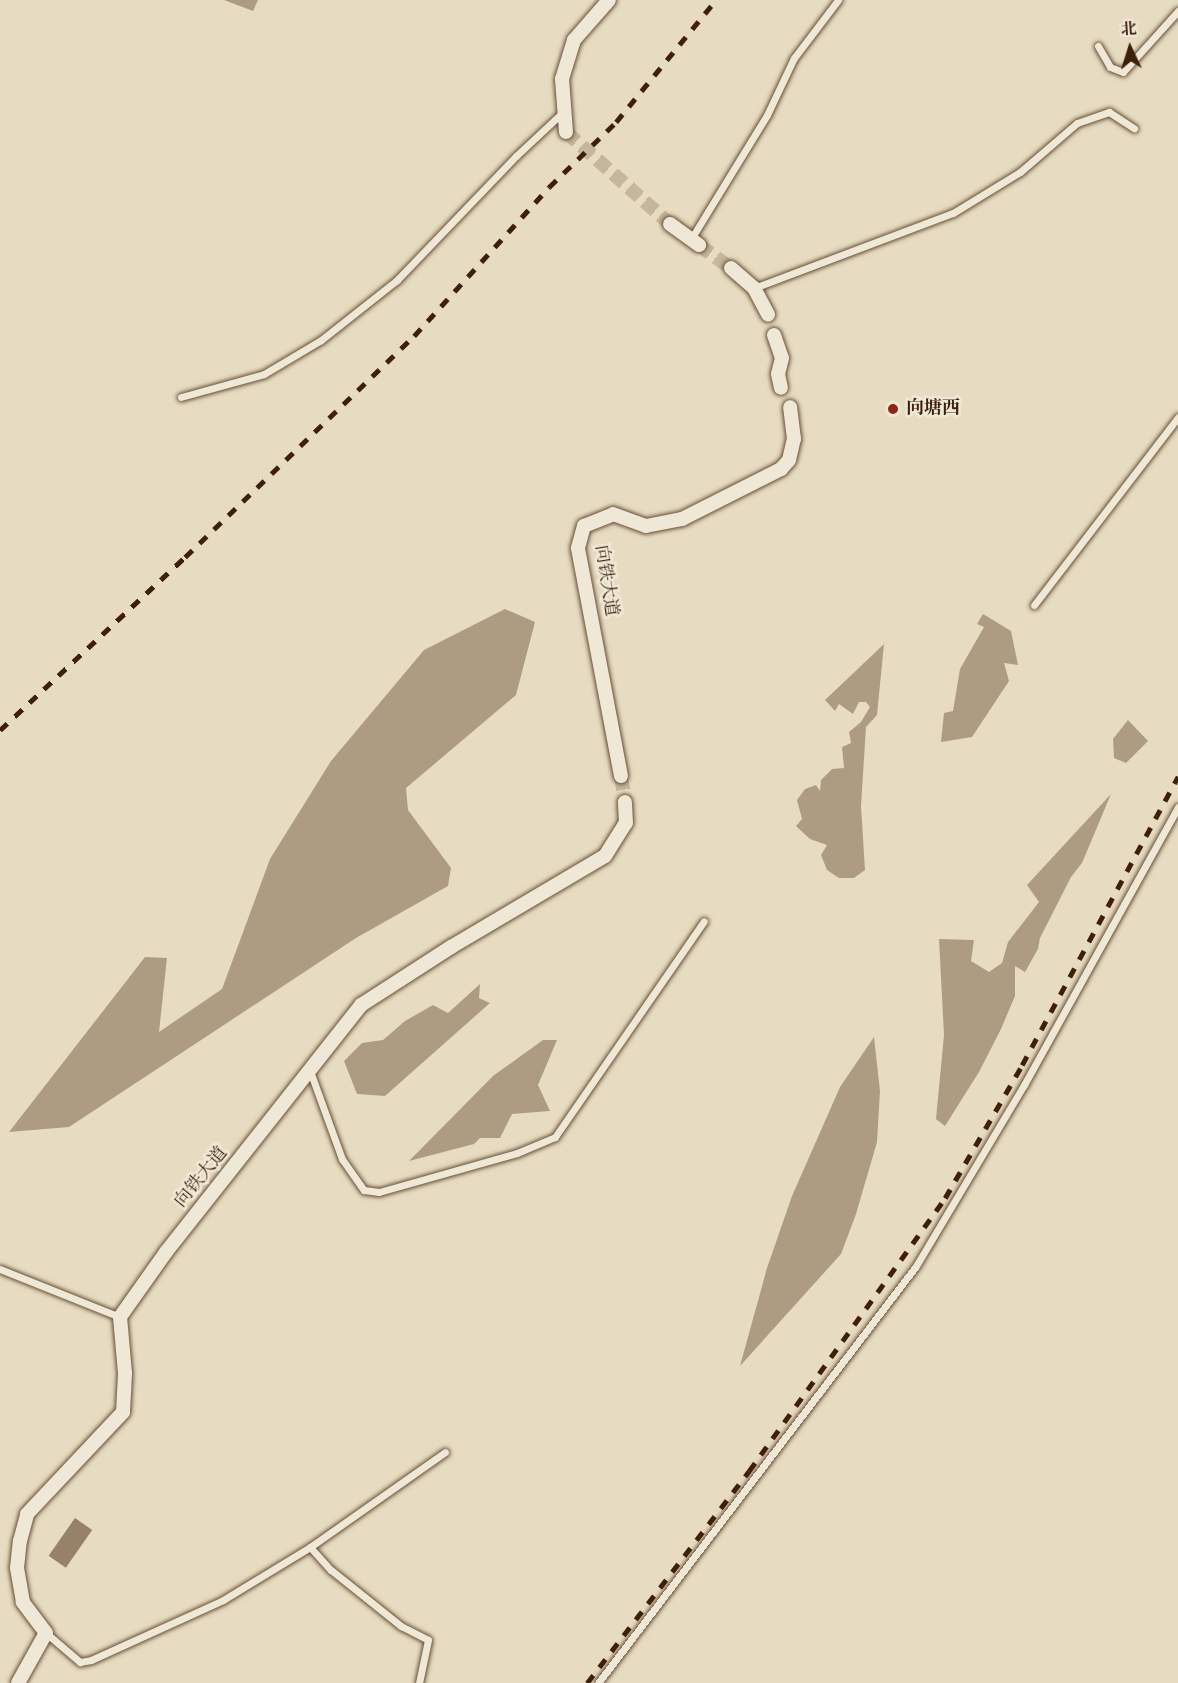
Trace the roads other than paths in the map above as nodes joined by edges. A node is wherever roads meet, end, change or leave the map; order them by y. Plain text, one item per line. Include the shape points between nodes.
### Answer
1 (609, 0) edge
2 (837, 0) edge
3 (1178, 11) edge
4 (1098, 46) dead end
5 (565, 110) junction
6 (1134, 128) dead end
7 (566, 132) dead end
8 (670, 224) tunnel mouth
9 (695, 242) joint
10 (731, 268) tunnel mouth
11 (754, 288) junction
12 (768, 315) dead end
13 (774, 334) dead end
14 (781, 388) dead end
15 (181, 397) dead end
16 (790, 407) dead end
17 (1178, 417) edge
18 (1035, 605) dead end
19 (621, 776) tunnel mouth
20 (625, 802) tunnel mouth
21 (1178, 807) edge
22 (1170, 821) junction
23 (1178, 825) edge
24 (704, 921) dead end
25 (310, 1071) junction
26 (1, 1269) edge
27 (120, 1317) junction
28 (445, 1452) dead end
29 (310, 1547) junction
30 (46, 1633) junction
31 (18, 1683) edge
32 (419, 1683) edge
33 (598, 1683) edge

1 - 5 street via 574,40 562,79
2 - 9 lane via 794,58 767,115
3 - 4 lane via 1123,72 1110,67
5 - 7 street
5 - 15 lane via 397,280 321,340 264,374
6 - 11 lane via 1109,112 1077,123 1020,172 953,213
8 - 9 street
10 - 11 street
11 - 12 street
13 - 14 street via 782,358 778,374
16 - 19 street, 向铁大道 via 794,439 789,460 781,469 682,519 646,526 613,514 584,526 578,548
17 - 18 lane
20 - 25 street, 向铁大道 via 626,823 605,856 360,1005
21 - 22 lane
22 - 23 lane
22 - 33 lane via 1024,1085 916,1266
24 - 25 lane via 555,1137 517,1153 379,1192 364,1190 342,1159
25 - 27 street, 向铁大道 via 166,1252
26 - 27 lane
27 - 30 street via 125,1373 123,1412 27,1514 20,1541 17,1568 23,1602
28 - 29 lane
29 - 30 lane via 223,1600 91,1660 80,1662
29 - 32 lane via 331,1570 401,1626 428,1640
30 - 31 street

